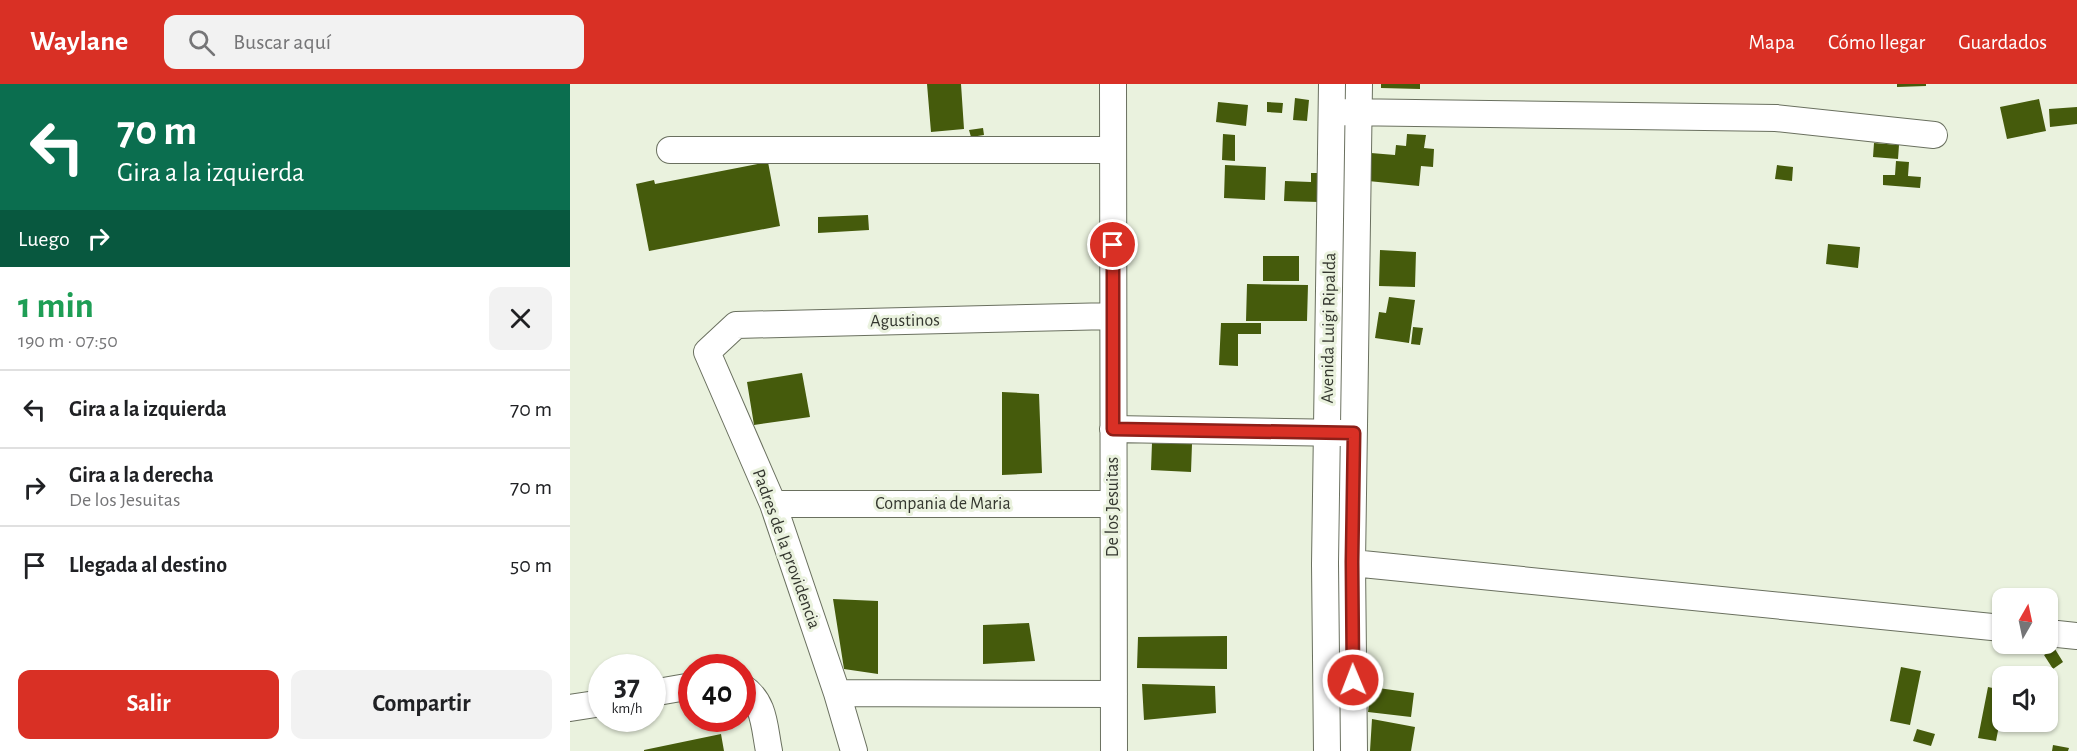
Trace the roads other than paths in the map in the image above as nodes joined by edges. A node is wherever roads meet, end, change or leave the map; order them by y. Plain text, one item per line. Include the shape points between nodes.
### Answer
1 (1113, 84) edge
2 (1332, 84) edge
3 (1359, 84) edge
4 (1359, 111) junction
5 (1332, 112) junction
6 (1934, 135) dead end
7 (670, 150) dead end
8 (1113, 150) junction
9 (1113, 316) junction
10 (707, 351) joint
11 (1113, 429) junction
12 (1327, 433) junction
13 (1354, 433) junction
14 (773, 504) junction
15 (1113, 504) junction
16 (1352, 562) junction
17 (1992, 627) edge
18 (2058, 634) edge
19 (2077, 636) edge
20 (837, 693) junction
21 (1114, 694) junction
22 (756, 700) edge
23 (588, 705) edge
24 (570, 708) edge
25 (769, 751) edge
26 (854, 751) edge
27 (1114, 751) edge
28 (1327, 751) edge
29 (1354, 751) edge

1 - 8 street, De los Jesuitas
2 - 5 street, Avenida Luigi Ripalda
3 - 4 street, Avenida Luigi Ripalda
4 - 5 street
4 - 6 street via 1776,118
4 - 13 street, Avenida Luigi Ripalda
5 - 12 street, Avenida Luigi Ripalda
7 - 8 street
8 - 9 street, De los Jesuitas
9 - 10 street, Agustinos via 736,326
9 - 11 street, De los Jesuitas
10 - 14 street, Padres de la providencia
11 - 12 street
11 - 15 street, De los Jesuitas
12 - 13 street
12 - 28 street, Avenida Luigi Ripalda
13 - 16 street, Avenida Luigi Ripalda
14 - 15 street, Compania de Maria
14 - 20 street, Padres de la providencia
15 - 21 street, De los Jesuitas
16 - 17 street
16 - 29 street, Avenida Luigi Ripalda
18 - 19 street
20 - 21 street
20 - 26 street, Padres de la providencia
21 - 27 street, De los Jesuitas
22 - 25 street
23 - 24 street

